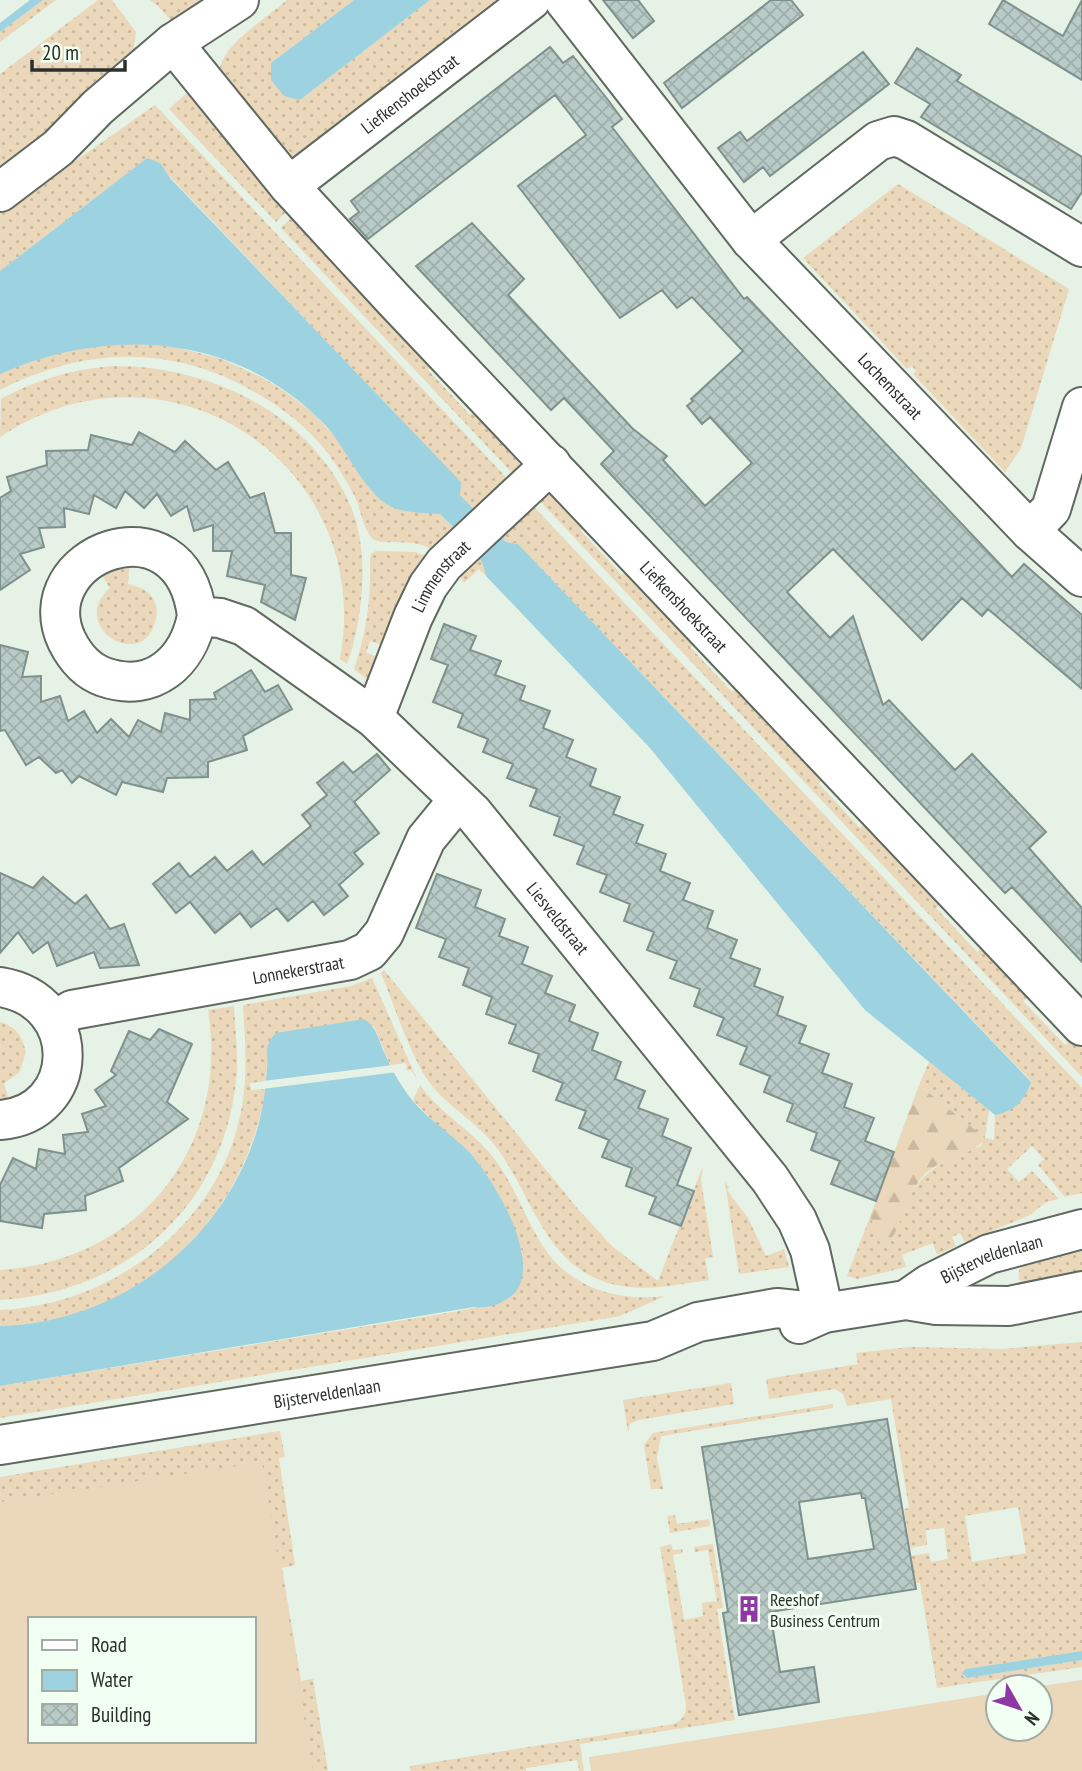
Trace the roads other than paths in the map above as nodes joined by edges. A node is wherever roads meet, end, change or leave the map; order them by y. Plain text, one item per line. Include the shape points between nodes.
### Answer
1 (239, 0) edge
2 (267, 0) edge
3 (531, 0) edge
4 (564, 0) edge
5 (181, 53) junction
6 (289, 186) junction
7 (0, 192) edge
8 (751, 240) junction
9 (1082, 247) edge
10 (1082, 407) edge
11 (551, 464) junction
12 (1030, 531) junction
13 (1082, 577) edge
14 (197, 616) dead end
15 (374, 719) junction
16 (458, 800) junction
17 (0, 987) edge
18 (55, 1021) junction
19 (1082, 1026) edge
20 (0, 1120) edge
21 (1082, 1229) edge
22 (1082, 1291) edge
23 (906, 1300) junction
24 (824, 1313) junction
25 (0, 1445) edge

1 - 5 street
2 - 5 street
3 - 6 street, Liefkenshoekstraat
4 - 8 street, Lochemstraat
5 - 6 street, Liefkenshoekstraat
5 - 7 street via 110,122 58,148
6 - 11 street, Liefkenshoekstraat
8 - 9 street via 878,141 894,136
8 - 12 street, Lochemstraat
10 - 12 street via 1051,509
11 - 15 street, Limmenstraat via 453,556 428,586
11 - 19 street, Liefkenshoekstraat
12 - 13 street, Lochemstraat
14 - 15 street, Liesveldstraat via 244,626
15 - 16 street, Liesveldstraat
16 - 18 street, Lonnekerstraat via 426,839 384,933 369,951 350,960 72,1010
16 - 24 street, Liesveldstraat via 783,1197 810,1250
17 - 18 street via 30,996
18 - 20 street via 63,1055 53,1089 27,1114
21 - 23 street, Bijsterveldenlaan via 989,1254
22 - 23 street, Bijsterveldenlaan via 1009,1306
23 - 24 street, Bijsterveldenlaan
24 - 25 street, Bijsterveldenlaan via 777,1308 698,1322 653,1341

